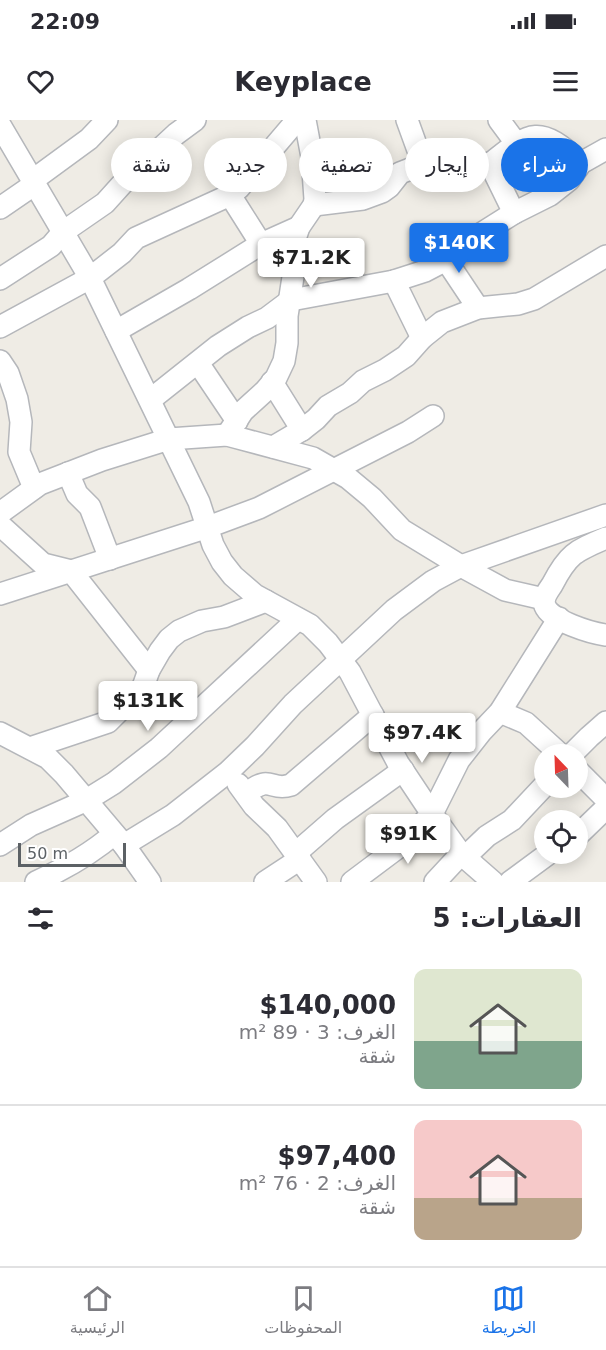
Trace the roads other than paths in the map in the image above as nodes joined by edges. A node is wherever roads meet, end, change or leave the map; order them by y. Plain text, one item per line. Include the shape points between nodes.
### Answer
1 (107, 120) edge
2 (195, 120) edge
3 (297, 120) edge
4 (305, 120) edge
5 (406, 120) edge
6 (499, 120) edge
7 (6, 129) edge
8 (413, 138) edge
9 (513, 138) edge
10 (525, 138) edge
11 (546, 138) edge
12 (606, 149) edge
13 (501, 155) edge
14 (588, 159) edge
15 (490, 164) joint
16 (405, 171) edge
17 (34, 182) junction
18 (554, 192) edge
19 (230, 195) junction
20 (314, 205) junction
21 (0, 208) edge
22 (514, 213) junction
23 (299, 227) junction
24 (63, 232) junction
25 (261, 244) junction
26 (606, 256) edge
27 (446, 260) junction
28 (90, 278) junction
29 (0, 279) edge
30 (394, 280) junction
31 (291, 300) junction
32 (478, 308) junction
33 (0, 327) edge
34 (116, 331) junction
35 (422, 338) junction
36 (0, 361) edge
37 (198, 363) junction
38 (272, 382) junction
39 (150, 400) junction
40 (433, 416) dead end
41 (232, 428) junction
42 (302, 430) junction
43 (169, 439) junction
44 (273, 447) junction
45 (334, 470) junction
46 (68, 473) junction
47 (34, 488) junction
48 (0, 513) edge
49 (606, 515) edge
50 (0, 525) edge
51 (208, 527) junction
52 (606, 538) edge
53 (110, 559) junction
54 (461, 566) junction
55 (71, 571) junction
56 (0, 594) edge
57 (544, 598) junction
58 (266, 601) junction
59 (559, 618) junction
60 (298, 619) junction
61 (606, 635) edge
62 (341, 660) junction
63 (148, 670) junction
64 (500, 712) junction
65 (373, 715) junction
66 (606, 722) edge
67 (0, 733) edge
68 (549, 744) edge
69 (581, 744) edge
70 (30, 748) junction
71 (403, 770) junction
72 (228, 772) junction
73 (588, 781) edge
74 (246, 794) junction
75 (534, 797) edge
76 (606, 799) edge
77 (85, 801) junction
78 (606, 808) edge
79 (432, 814) junction
80 (588, 825) edge
81 (119, 839) junction
82 (0, 845) edge
83 (298, 856) junction
84 (463, 856) junction
85 (534, 864) edge
86 (36, 882) edge
87 (150, 882) edge
88 (265, 882) edge
89 (316, 882) edge
90 (352, 882) edge
91 (435, 882) edge
92 (493, 882) edge
93 (510, 882) edge

1 - 17 street
2 - 24 street via 105,203
3 - 19 street
4 - 20 street via 315,180
5 - 8 street
6 - 9 street
7 - 17 street
10 - 11 street
12 - 14 street
13 - 15 street
15 - 22 street
16 - 20 street via 382,192 363,199
17 - 21 street
17 - 24 street
18 - 22 street
19 - 25 street
19 - 28 street via 136,238
20 - 23 street
22 - 27 street
23 - 25 street
23 - 31 street
24 - 28 street
24 - 29 street via 51,246
25 - 34 street
26 - 32 street via 534,299
27 - 30 street
27 - 32 street
28 - 33 street
28 - 34 street
30 - 31 street
30 - 35 street
31 - 37 street
31 - 38 street via 286,316 284,361
32 - 35 street via 442,322
34 - 39 street
35 - 42 street via 406,356 363,381
36 - 47 street via 17,399 21,422 18,452
37 - 39 street
37 - 41 street
38 - 41 street
38 - 42 street
39 - 43 street
40 - 45 street
41 - 43 street
41 - 44 street
42 - 44 street
43 - 46 street
43 - 51 street
44 - 45 street via 313,458
45 - 51 street via 259,508
45 - 54 street via 372,498 402,530
46 - 47 street
46 - 53 street via 77,494 90,507
47 - 48 street
49 - 54 street
50 - 55 street via 43,564
51 - 53 street
51 - 58 street via 222,562 233,576
52 - 57 street via 569,558
53 - 55 street
54 - 57 street via 505,590
54 - 62 street via 394,610
55 - 56 street
55 - 63 street
57 - 59 street via 545,606
58 - 60 street
58 - 63 street via 179,631
59 - 61 street via 588,632
59 - 64 street
60 - 62 street via 310,625
60 - 77 street via 159,748
62 - 65 street
62 - 72 street
63 - 70 street via 143,687 108,722
64 - 68 street via 526,723
64 - 79 street via 459,760
65 - 71 street
65 - 74 street via 291,785 257,785
66 - 69 street
67 - 70 street
70 - 77 street via 48,758
71 - 79 street
71 - 83 street via 335,819
72 - 74 street
72 - 81 street via 173,814
73 - 76 street
74 - 83 street
75 - 84 street via 512,820
77 - 81 street
77 - 82 street via 31,825
78 - 80 street
79 - 84 street
79 - 90 street via 400,846
81 - 86 street
81 - 87 street
83 - 88 street
83 - 89 street
84 - 91 street
84 - 92 street
85 - 93 street

